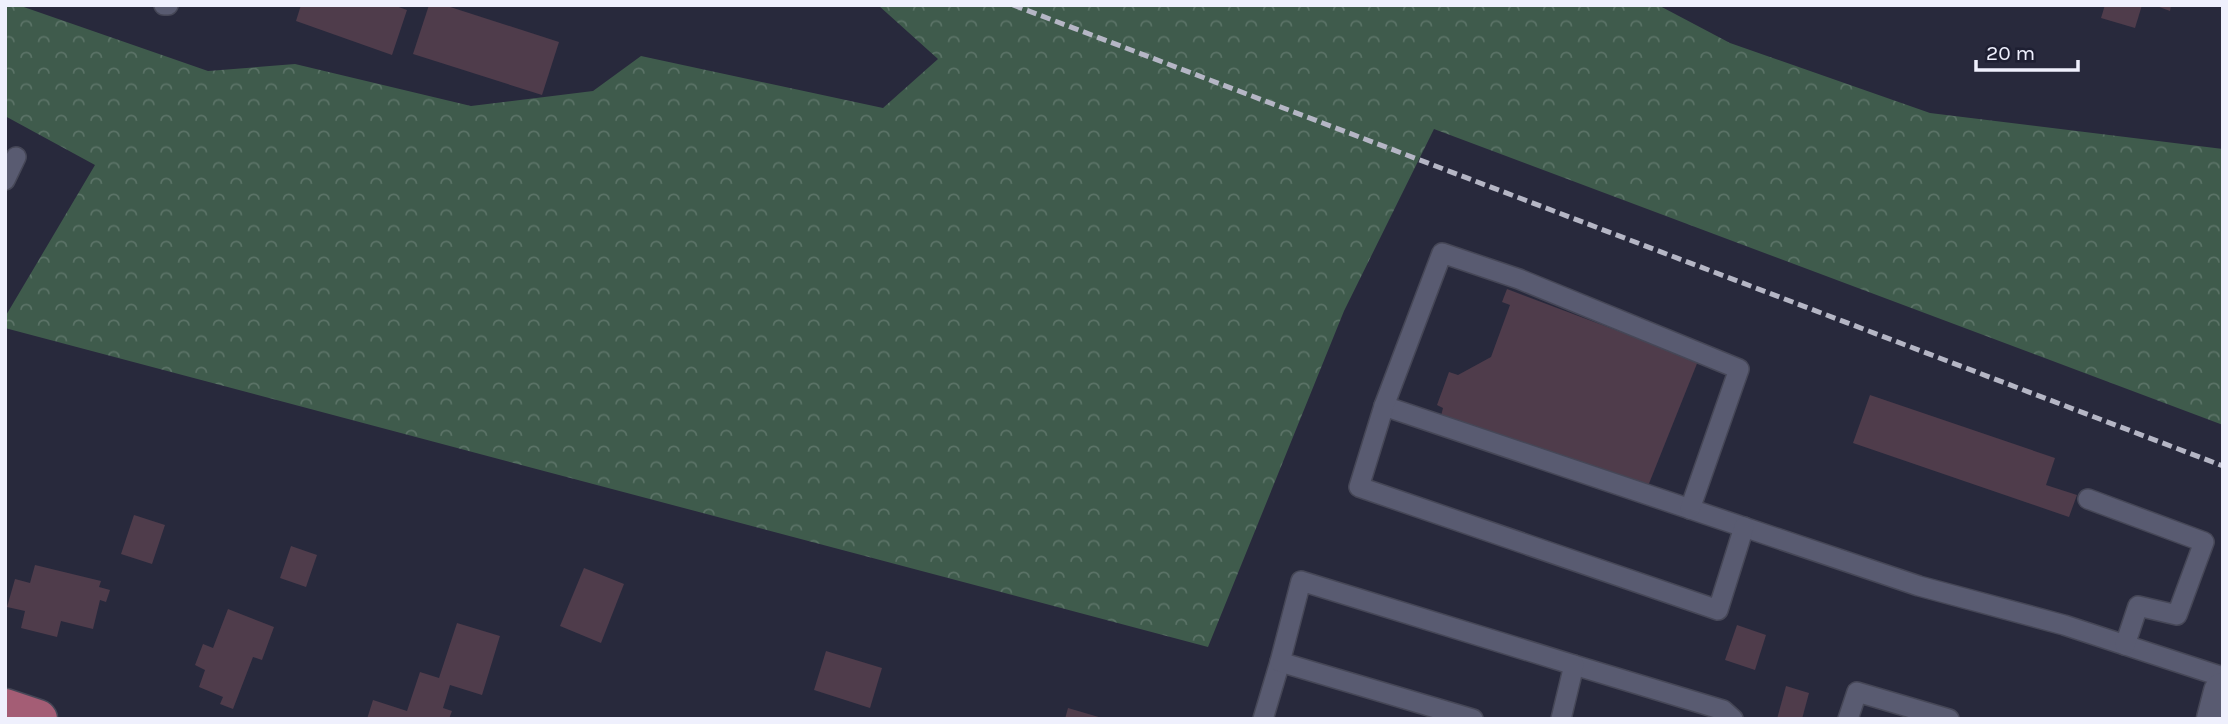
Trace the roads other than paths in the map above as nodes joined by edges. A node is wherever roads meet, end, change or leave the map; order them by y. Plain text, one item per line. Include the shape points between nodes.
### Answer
1 (16, 158) dead end
2 (5, 180) edge
3 (1384, 406) junction
4 (2088, 499) dead end
5 (1690, 509) junction
6 (1744, 527) junction
7 (2125, 645) junction
8 (1280, 662) junction
9 (1574, 665) junction
10 (2223, 677) edge
11 (2223, 692) edge
12 (5, 708) edge
13 (38, 719) edge
14 (1263, 719) edge
15 (1473, 719) edge
16 (1561, 719) edge
17 (1733, 719) edge
18 (1848, 719) edge
19 (1949, 719) edge
20 (2216, 719) edge

1 - 2 lane
3 - 5 lane
3 - 5 lane via 1442,253 1519,279 1739,369
3 - 6 lane via 1359,487 1718,610
4 - 7 lane via 2204,541 2177,615 2138,606
5 - 6 lane
6 - 7 lane via 1919,586
7 - 10 lane
8 - 9 lane via 1301,581
8 - 14 lane
8 - 15 lane
9 - 16 lane
9 - 17 lane via 1723,710
11 - 20 street
12 - 13 main road
18 - 19 lane via 1857,692

